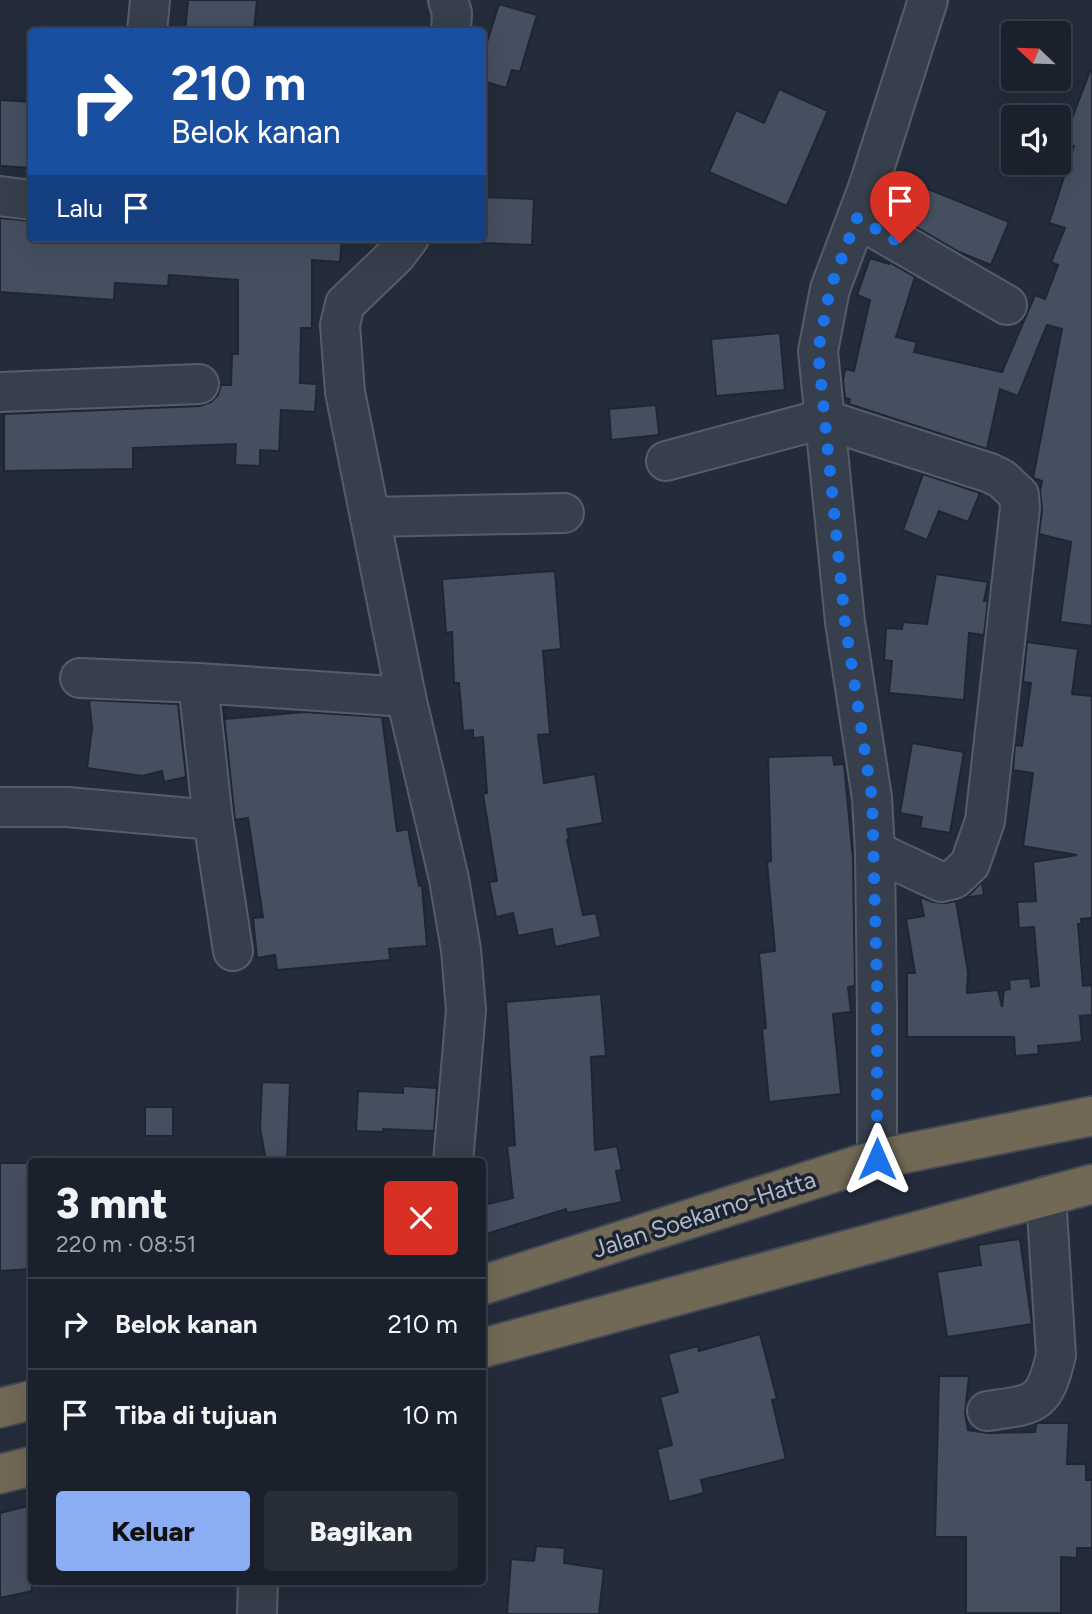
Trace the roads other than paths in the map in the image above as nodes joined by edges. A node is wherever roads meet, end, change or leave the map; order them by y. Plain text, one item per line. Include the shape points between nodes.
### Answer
1 (150, 0) edge
2 (928, 0) edge
3 (147, 28) edge
4 (0, 196) edge
5 (28, 200) edge
6 (857, 218) junction
7 (406, 242) edge
8 (1007, 305) dead end
9 (199, 384) dead end
10 (0, 392) edge
11 (824, 419) junction
12 (666, 461) dead end
13 (564, 513) dead end
14 (370, 517) junction
15 (80, 678) dead end
16 (198, 683) junction
17 (406, 697) junction
18 (0, 807) edge
19 (213, 820) junction
20 (875, 851) junction
21 (233, 951) dead end
22 (1092, 1116) edge
23 (453, 1158) edge
24 (877, 1159) junction
25 (1092, 1184) edge
26 (1046, 1196) junction
27 (486, 1284) edge
28 (486, 1347) edge
29 (28, 1401) edge
30 (0, 1408) edge
31 (987, 1412) dead end
32 (28, 1467) edge
33 (0, 1474) edge
34 (258, 1585) edge
35 (257, 1614) edge

1 - 3 street
2 - 6 street
4 - 5 street
6 - 8 street
6 - 11 street via 824,313 818,351
7 - 14 street via 349,297 340,325 345,392
9 - 10 street
11 - 12 street
11 - 20 street
11 - 20 street via 990,473 1019,495 985,821 975,854 963,872 942,882
13 - 14 street
14 - 17 street
15 - 16 street
16 - 17 street
16 - 19 street
17 - 23 street via 461,950 466,1010
18 - 19 street via 67,807
19 - 21 street
20 - 24 street
22 - 24 highway, Jalan Soekarno-Hatta
24 - 27 highway, Jalan Soekarno-Hatta
25 - 26 highway
26 - 28 highway
26 - 31 street via 1056,1355 1051,1378 1042,1396 1027,1405
29 - 30 highway
32 - 33 highway
34 - 35 street

